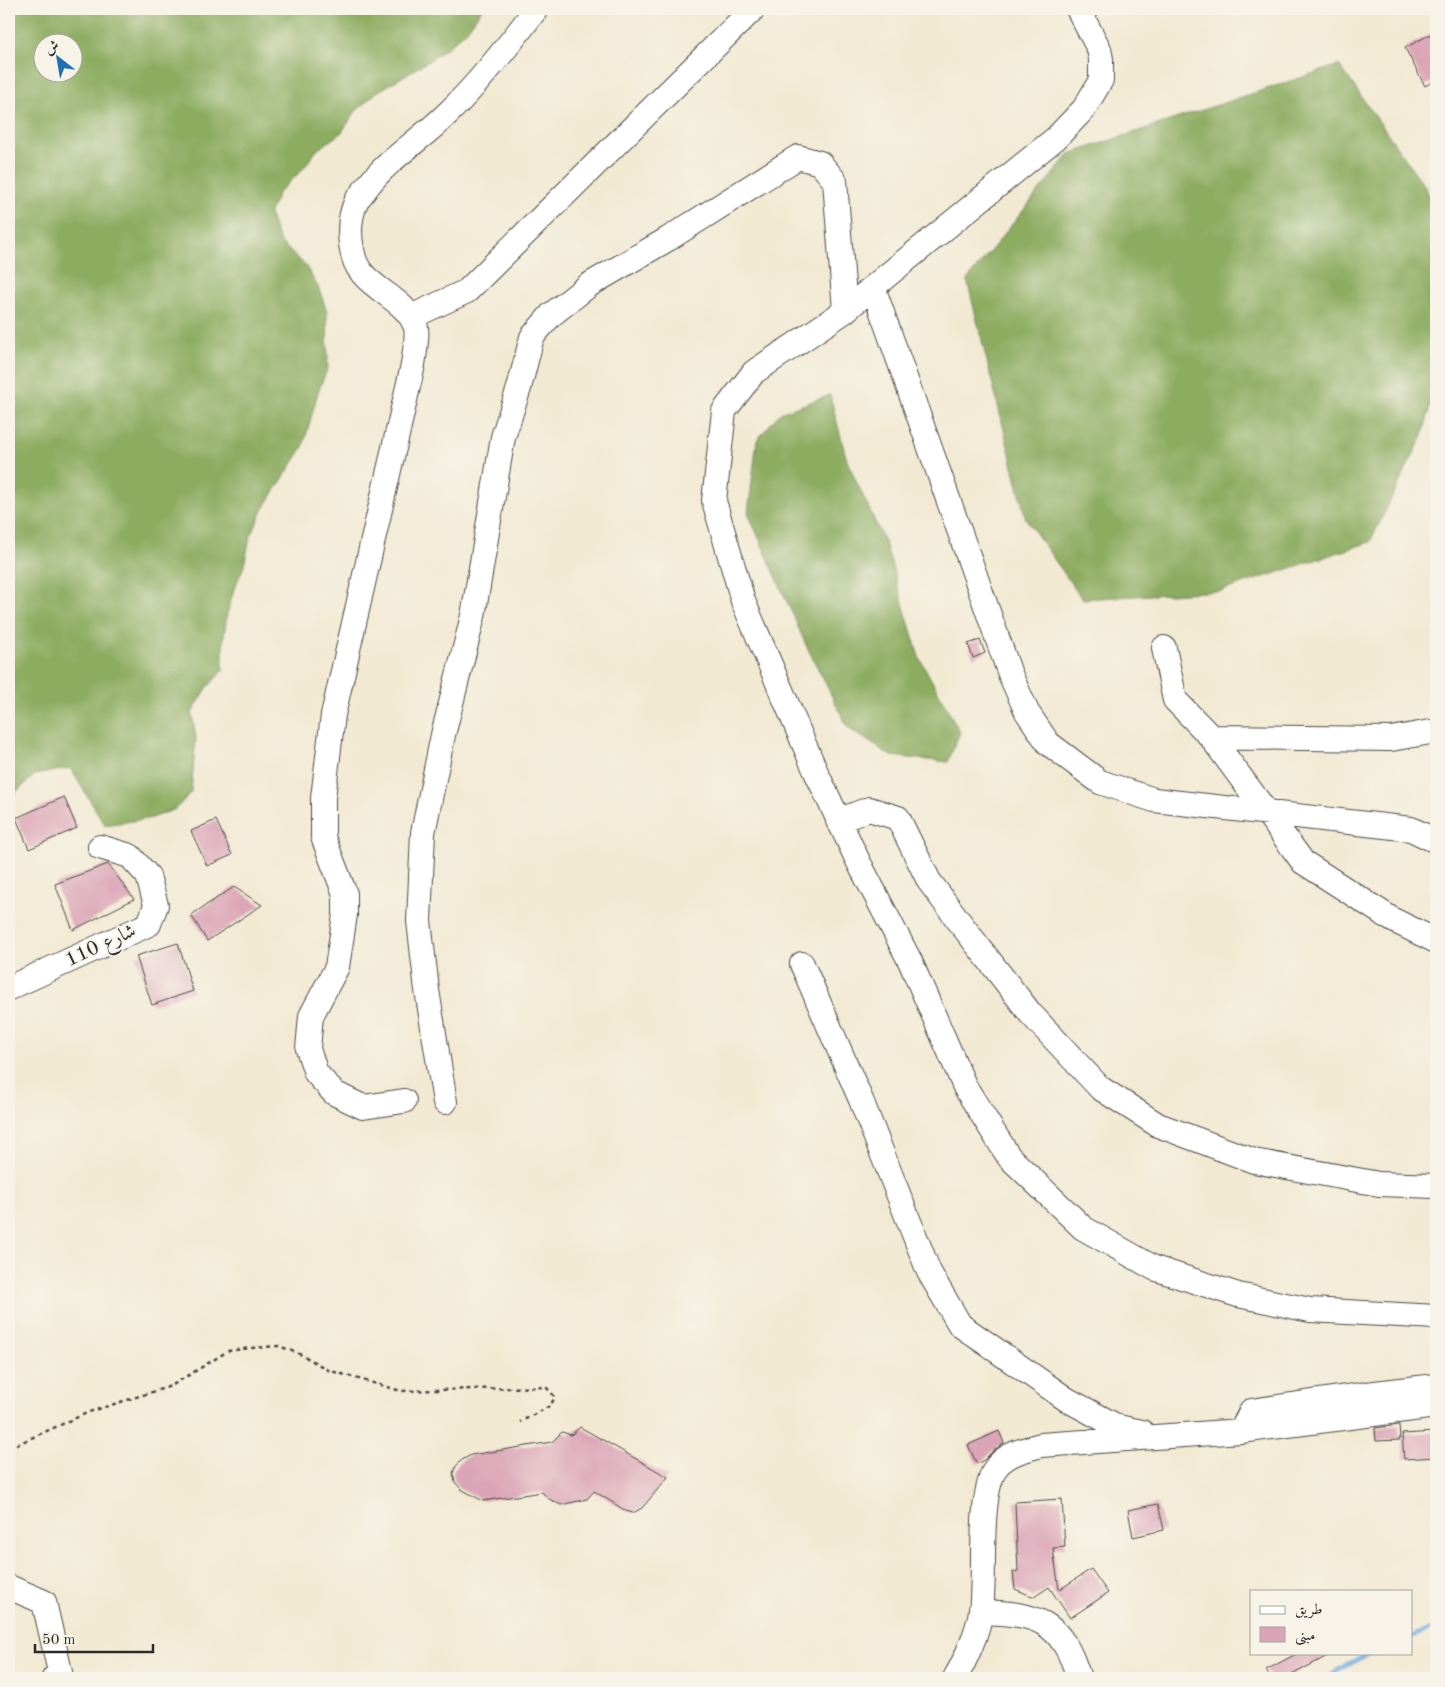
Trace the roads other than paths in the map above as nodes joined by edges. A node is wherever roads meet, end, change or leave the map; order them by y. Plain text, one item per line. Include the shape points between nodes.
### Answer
1 (536, 9) edge
2 (753, 9) edge
3 (1078, 9) edge
4 (873, 287) junction
5 (845, 311) junction
6 (411, 317) junction
7 (1164, 648) dead end
8 (1436, 731) edge
9 (1211, 737) junction
10 (1266, 812) junction
11 (838, 820) junction
12 (1436, 840) edge
13 (100, 847) dead end
14 (1436, 941) edge
15 (802, 964) dead end
16 (9, 988) edge
17 (404, 1101) dead end
18 (445, 1102) dead end
19 (1436, 1186) edge
20 (1436, 1317) edge
21 (1436, 1386) edge
22 (1436, 1406) edge
23 (1241, 1431) junction
24 (1163, 1436) junction
25 (9, 1587) edge
26 (981, 1612) junction
27 (54, 1678) edge
28 (955, 1678) edge
29 (1079, 1678) edge

1 - 6 street via 448,113 378,173 356,202 350,224 350,244 355,262 368,280
2 - 6 street via 466,291
3 - 4 street via 1101,59 1101,80 1084,109 1056,138
4 - 5 street
4 - 10 street via 1010,674 1027,712 1048,743 1100,782 1154,800
5 - 11 street via 754,372 724,411 714,501 743,601
5 - 18 street via 836,181 820,163 798,157 668,239 589,284 551,315 532,337 503,437 473,616 443,735 423,833 419,922
6 - 17 street via 416,329 413,365 333,716 323,798 323,837 345,894 345,915 337,967 311,1016 308,1049 316,1073 334,1093 363,1107
7 - 9 street via 1175,700
8 - 9 street via 1391,739
9 - 10 street
10 - 12 street via 1411,829
10 - 14 street via 1303,862 1393,920
11 - 19 street via 869,809 898,818 929,881 1030,1014 1100,1088 1158,1125 1254,1161 1379,1184
11 - 20 street via 910,962 965,1087 1009,1157 1083,1228 1154,1268 1238,1295 1310,1310
13 - 16 street, شارع 110 via 130,856 148,876 156,905 149,924
15 - 24 street via 861,1100 929,1272 960,1326 1066,1398 1118,1426
21 - 23 street via 1251,1410
22 - 23 street
23 - 24 street
24 - 26 street via 1041,1445 1018,1451 998,1465 991,1478 985,1509
25 - 27 street via 44,1602 60,1672
26 - 28 street via 966,1658
26 - 29 street via 1010,1613 1041,1620 1063,1639

